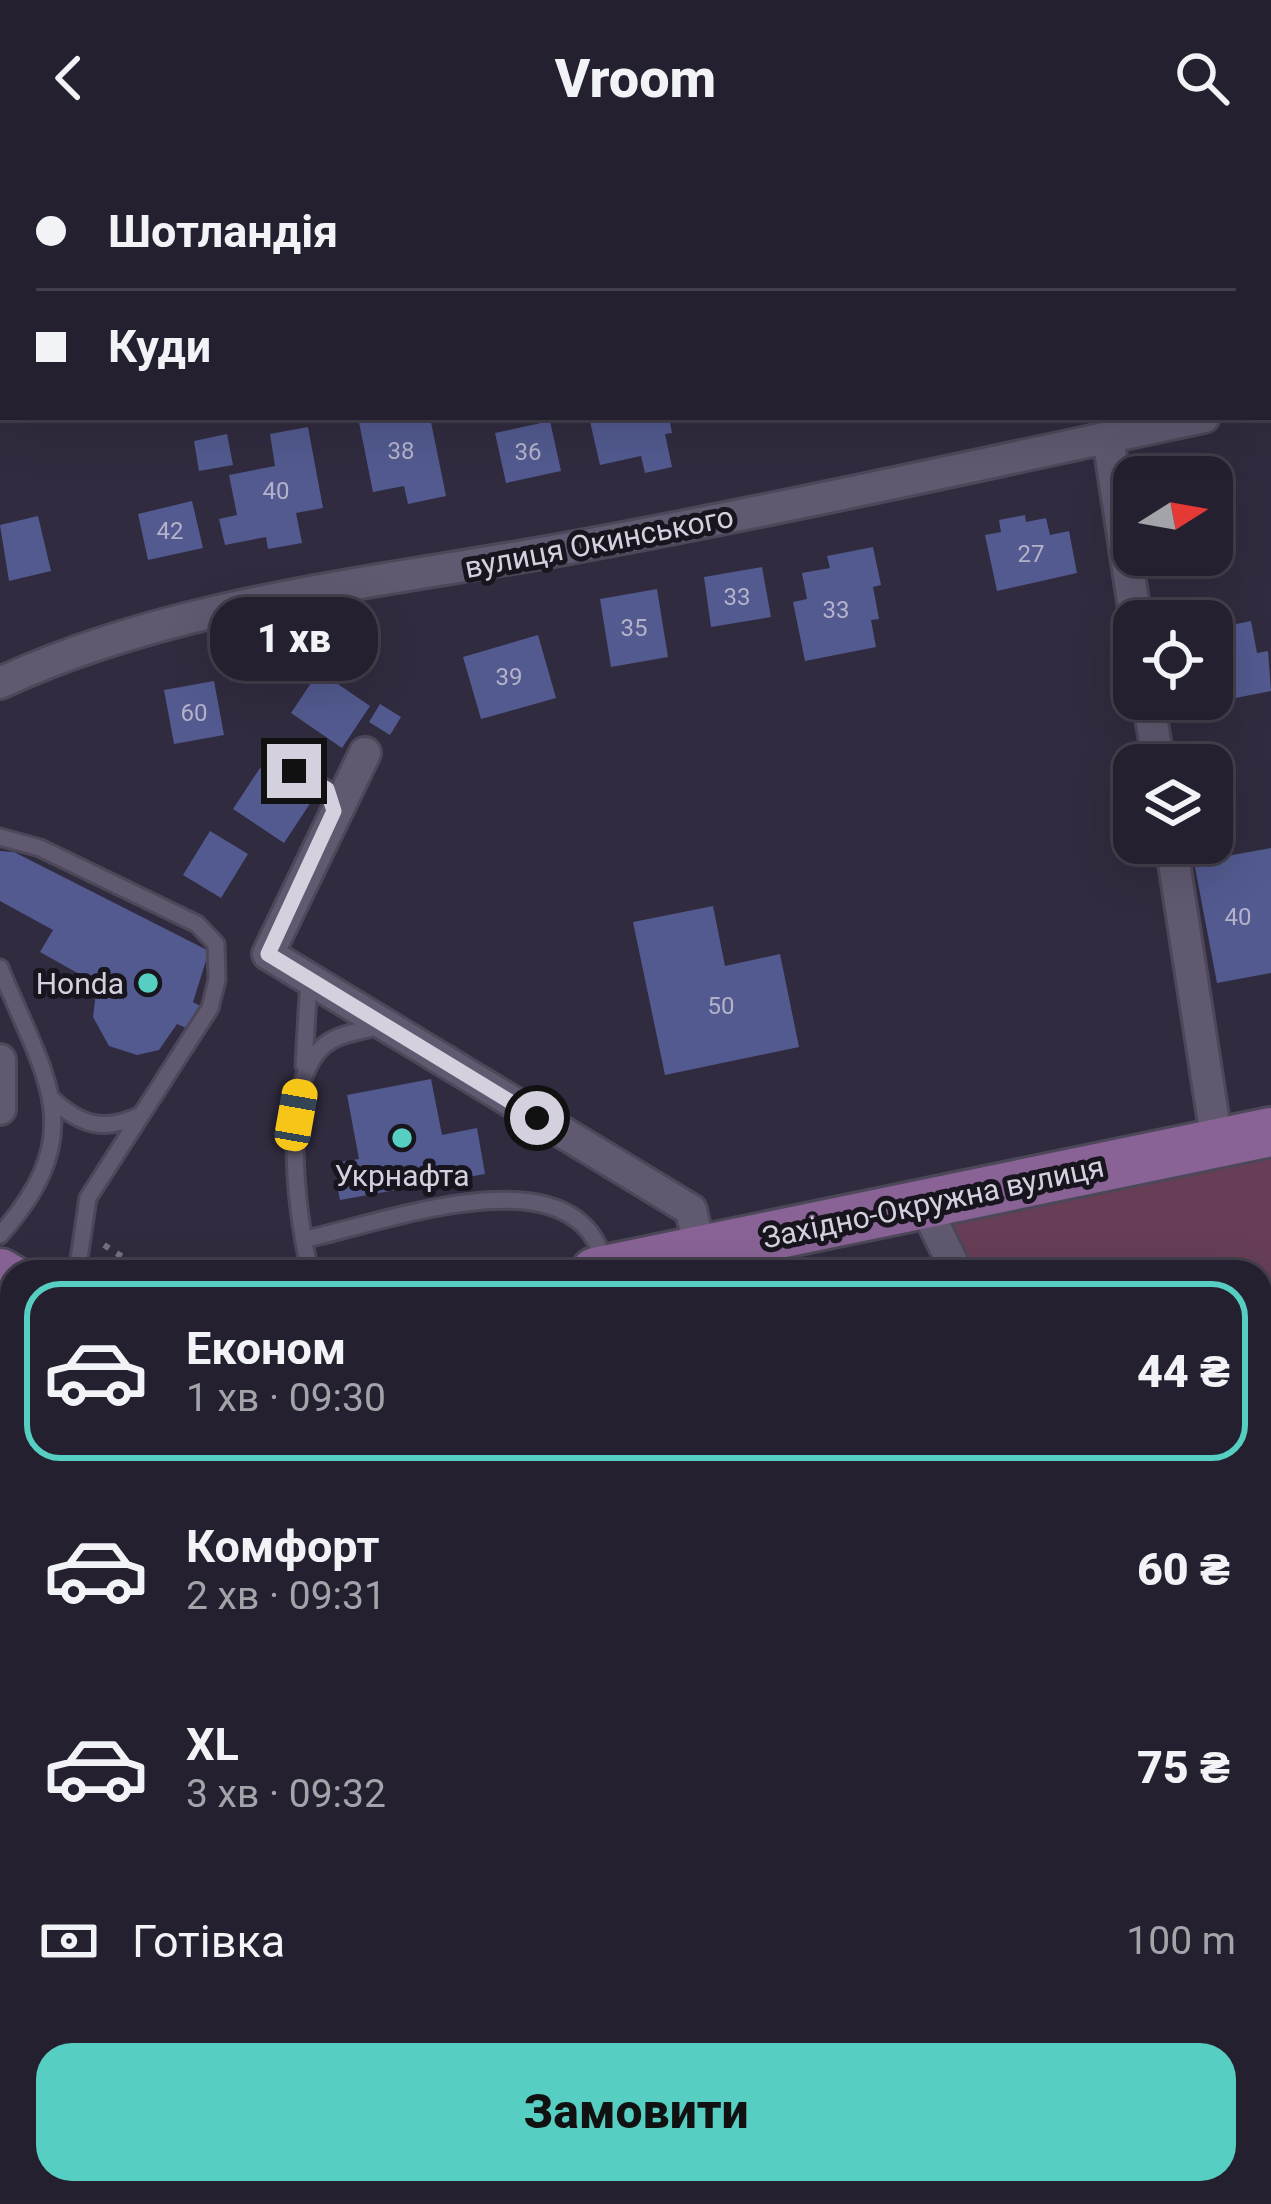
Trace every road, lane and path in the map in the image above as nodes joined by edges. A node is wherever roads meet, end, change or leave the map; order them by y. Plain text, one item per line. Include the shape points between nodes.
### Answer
1 (1190, 420) edge
2 (1108, 437) junction
3 (1133, 600) edge
4 (0, 683) edge
5 (365, 753) dead end
6 (294, 771) dead end
7 (334, 811) junction
8 (0, 837) edge
9 (1174, 864) edge
10 (0, 968) edge
11 (309, 978) junction
12 (382, 1026) junction
13 (0, 1060) edge
14 (303, 1071) junction
15 (53, 1100) junction
16 (0, 1109) edge
17 (144, 1114) junction
18 (1271, 1132) edge
19 (1217, 1143) junction
20 (924, 1204) junction
21 (0, 1234) edge
22 (307, 1239) junction
23 (700, 1250) junction
24 (78, 1260) edge
25 (309, 1260) edge
26 (601, 1260) edge
27 (653, 1260) edge
28 (951, 1260) edge

1 - 2 street, вулиця Окинського
2 - 3 street
2 - 4 street, вулиця Окинського via 681,528 223,611 48,661
5 - 7 street
6 - 7 lane via 327,789
7 - 11 street via 268,954
8 - 17 lane via 40,848 197,924 216,944 210,1008
9 - 19 street
10 - 15 lane
11 - 12 street
11 - 14 lane
12 - 14 lane via 326,1044
12 - 23 street via 691,1210
13 - 16 street
14 - 22 lane via 296,1115
15 - 17 lane via 89,1126
15 - 21 lane via 52,1147 33,1198
17 - 24 lane via 88,1198
18 - 19 main road, Західно-Окружна вулиця
19 - 20 main road, Західно-Окружна вулиця
20 - 23 main road, Західно-Окружна вулиця
20 - 28 street
22 - 25 lane
22 - 26 lane via 507,1196 569,1212 598,1235
23 - 27 main road, Західно-Окружна вулиця

